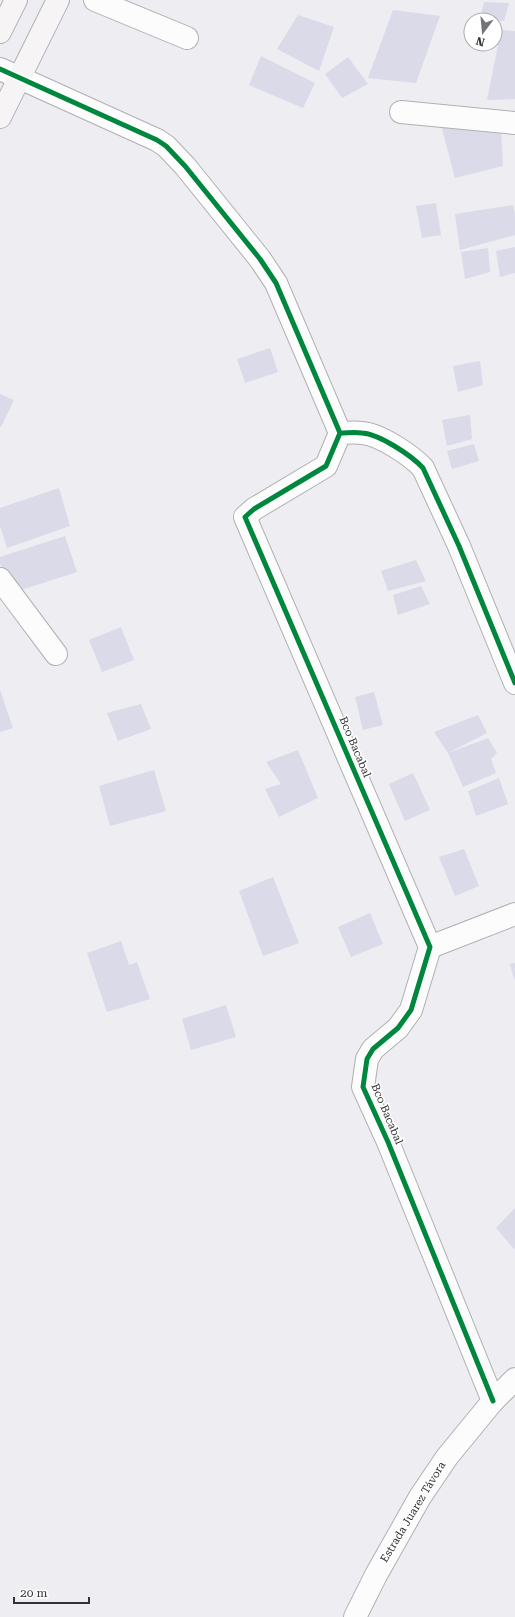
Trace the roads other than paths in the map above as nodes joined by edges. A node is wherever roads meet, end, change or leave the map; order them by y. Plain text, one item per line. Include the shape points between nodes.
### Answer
1 (16, 0) edge
2 (58, 0) edge
3 (95, 0) edge
4 (0, 32) edge
5 (187, 38) dead end
6 (0, 69) edge
7 (20, 78) junction
8 (401, 112) dead end
9 (0, 117) edge
10 (515, 123) edge
11 (340, 433) junction
12 (0, 579) edge
13 (56, 654) dead end
14 (515, 683) edge
15 (515, 914) edge
16 (430, 947) junction
17 (515, 1379) edge
18 (493, 1401) junction
19 (355, 1617) edge

1 - 4 main road
2 - 7 main road
3 - 5 street
6 - 7 street
7 - 9 main road
7 - 11 street via 157,140 185,166 260,259 276,283
8 - 10 street
11 - 14 street via 363,433 390,444 414,458 423,468 459,546
11 - 16 street, Bco Bacabal via 326,466 245,517
12 - 13 street
15 - 16 street
16 - 18 street, Bco Bacabal via 411,1010 398,1028 370,1054 363,1087 388,1142
17 - 18 street, Estrada Juarez Távora
18 - 19 street, Estrada Juarez Távora via 447,1457 420,1497

